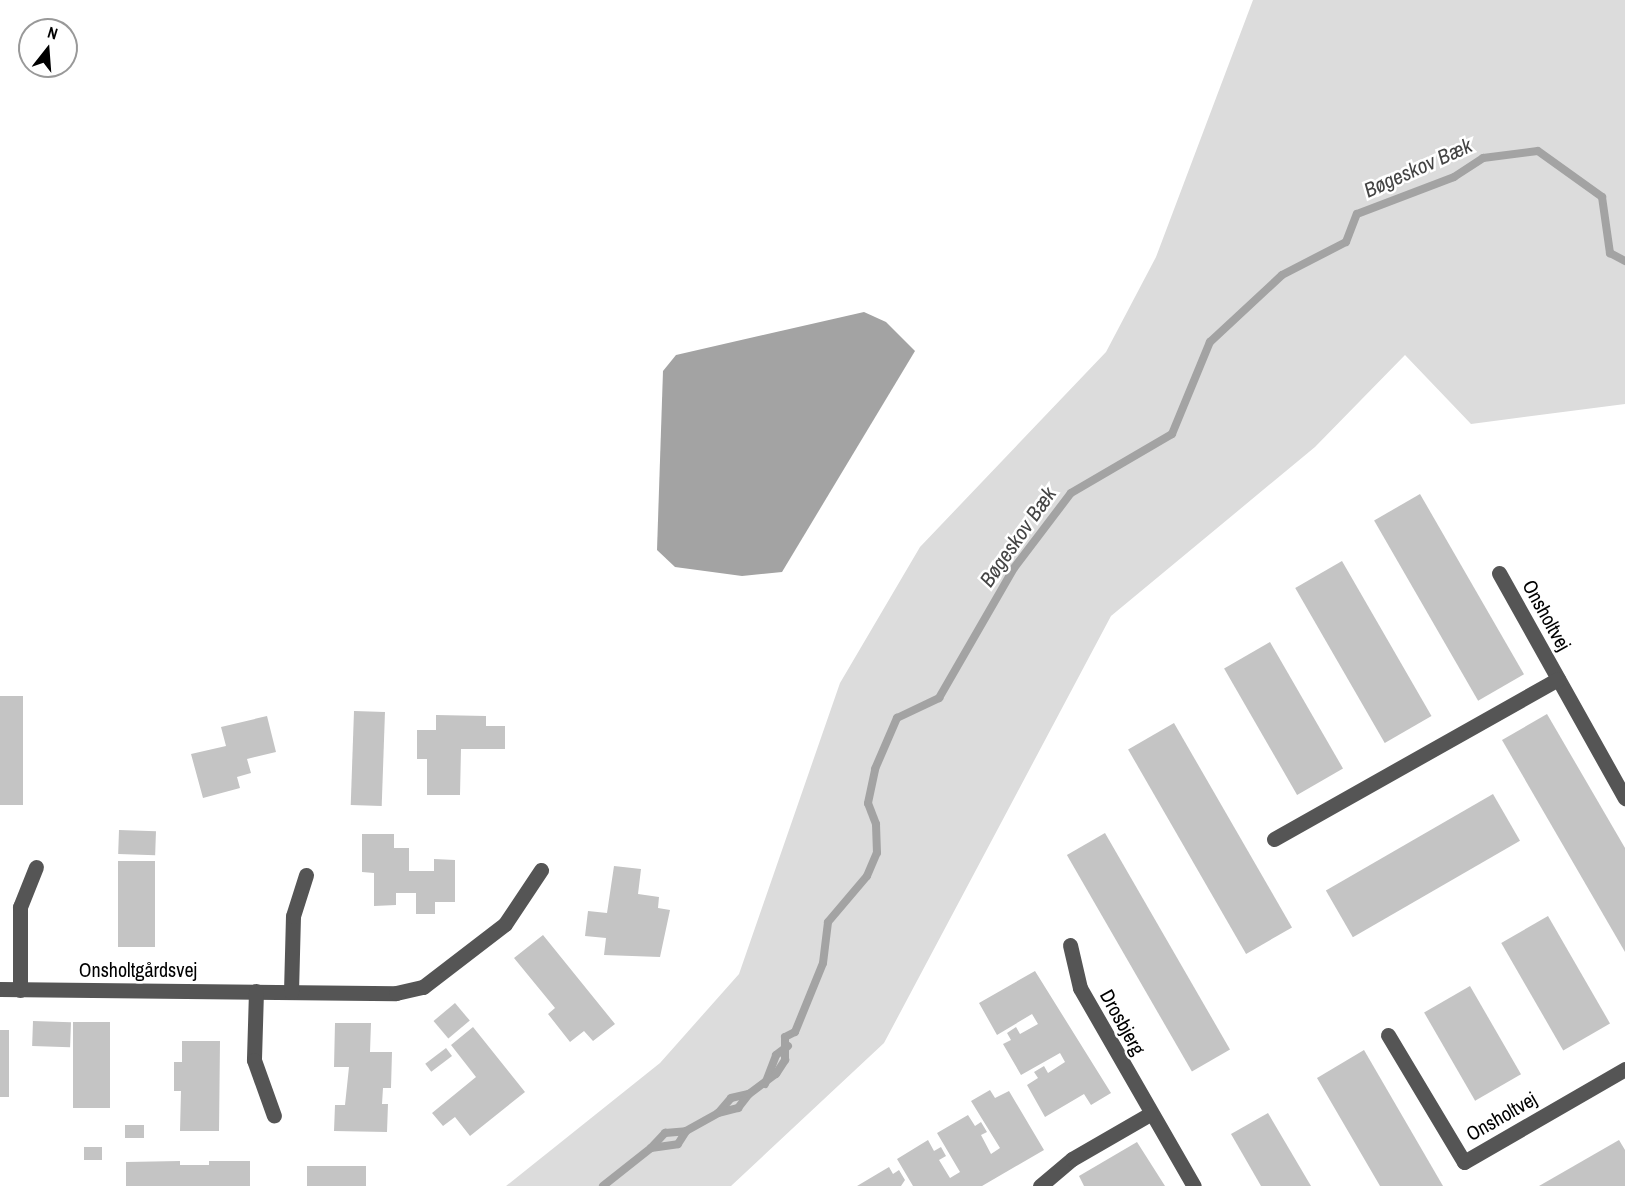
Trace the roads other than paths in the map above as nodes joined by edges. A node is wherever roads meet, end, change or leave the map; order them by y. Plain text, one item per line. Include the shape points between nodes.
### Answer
1 (1499, 573) dead end
2 (1558, 679) junction
3 (1625, 798) edge
4 (1274, 839) dead end
5 (36, 867) dead end
6 (541, 870) dead end
7 (306, 875) dead end
8 (1070, 945) dead end
9 (0, 989) edge
10 (20, 990) junction
11 (256, 991) junction
12 (291, 992) junction
13 (1388, 1035) dead end
14 (1625, 1069) edge
15 (1150, 1114) junction
16 (274, 1116) dead end
17 (1040, 1186) edge
18 (1194, 1186) edge

1 - 2 street, Onsholtvej
2 - 3 street, Onsholtvej
2 - 4 street, Onsholtvej
5 - 10 street via 20,907
6 - 12 street, Onsholtgårdsvej via 505,924 423,987 396,993
7 - 12 street via 293,916
8 - 15 street, Drosbjerg via 1080,988
9 - 10 street, Onsholtgårdsvej
10 - 11 street, Onsholtgårdsvej
11 - 12 street, Onsholtgårdsvej
11 - 16 street via 254,1060
13 - 14 street, Onsholtvej via 1464,1162
15 - 17 street via 1071,1159
15 - 18 street, Drosbjerg

